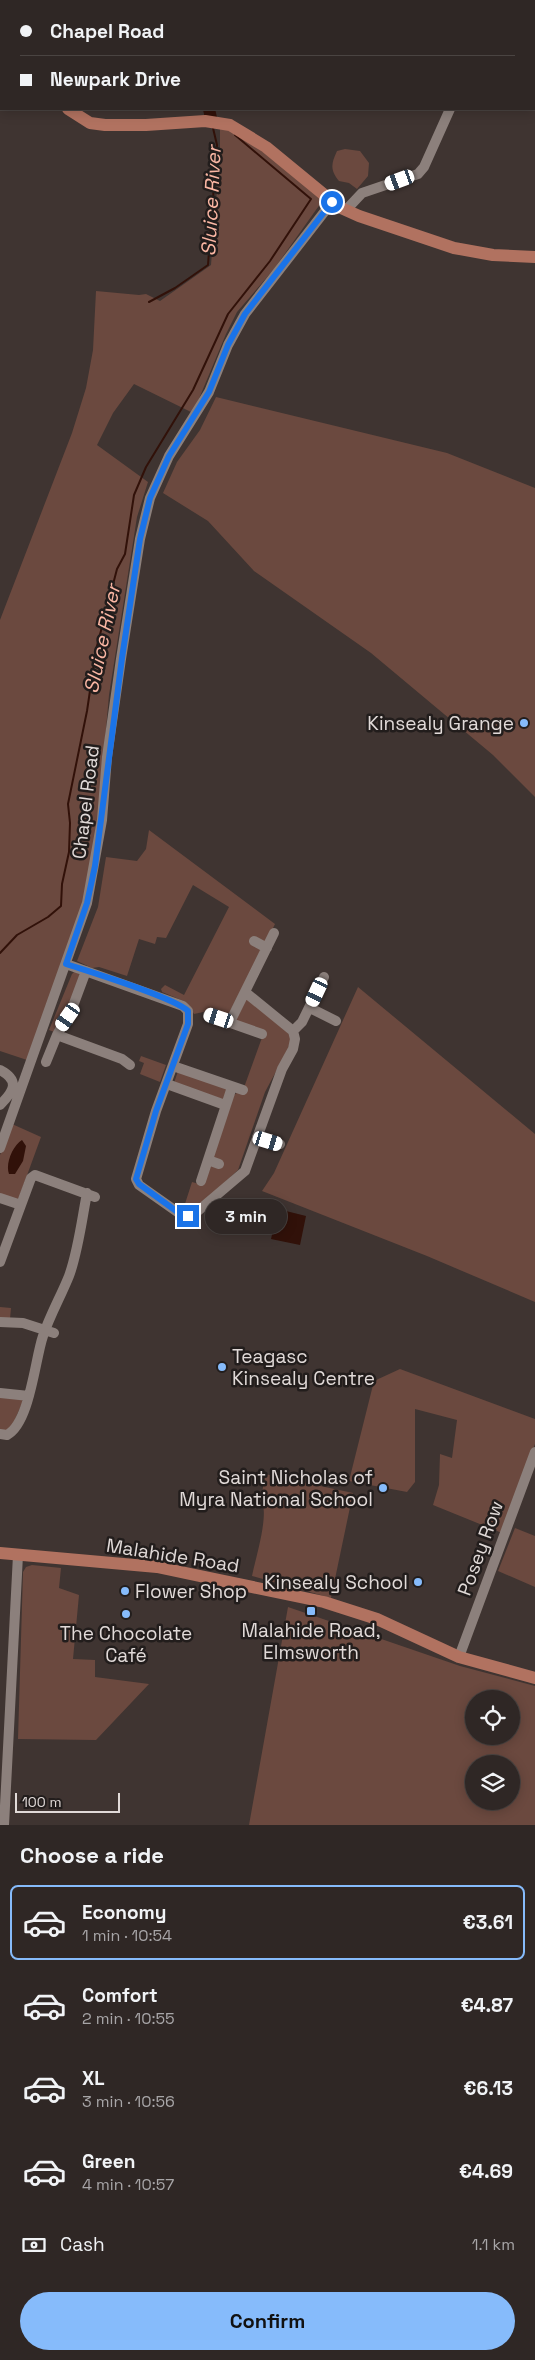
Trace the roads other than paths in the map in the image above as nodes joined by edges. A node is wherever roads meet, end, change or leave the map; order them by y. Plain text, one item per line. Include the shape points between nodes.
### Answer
1 (70, 110) edge
2 (450, 110) edge
3 (332, 202) junction
4 (346, 210) junction
5 (535, 257) edge
6 (274, 933) dead end
7 (254, 941) dead end
8 (266, 948) junction
9 (66, 964) junction
10 (86, 971) junction
11 (324, 977) dead end
12 (244, 992) junction
13 (310, 1008) junction
14 (208, 1015) dead end
15 (336, 1021) dead end
16 (230, 1022) junction
17 (293, 1031) junction
18 (262, 1034) dead end
19 (57, 1035) junction
20 (46, 1062) dead end
21 (130, 1065) dead end
22 (173, 1066) junction
23 (0, 1070) edge
24 (167, 1084) junction
25 (0, 1105) edge
26 (225, 1105) junction
27 (257, 1137) junction
28 (1, 1141) edge
29 (280, 1144) dead end
30 (208, 1160) junction
31 (219, 1164) dead end
32 (202, 1181) dead end
33 (0, 1198) edge
34 (21, 1205) junction
35 (0, 1262) edge
36 (0, 1322) edge
37 (50, 1332) junction
38 (0, 1393) edge
39 (29, 1396) junction
40 (0, 1434) edge
41 (535, 1452) edge
42 (0, 1552) edge
43 (18, 1555) junction
44 (459, 1657) junction
45 (535, 1678) edge
46 (4, 1825) edge

1 - 3 main road via 90,123 104,125 205,121 242,130
2 - 4 street via 418,174 362,192
3 - 4 main road
3 - 9 street, Chapel Road via 245,314 209,392 169,456 150,498 140,539 120,668 95,866 87,903
4 - 5 main road via 398,231 454,248 493,255
6 - 8 street
7 - 8 street
8 - 12 street
9 - 10 street
9 - 28 street, Chapel Road
10 - 19 street
10 - 22 street via 183,1006 188,1011 188,1024
11 - 13 street
12 - 16 street
12 - 17 street
13 - 15 street
13 - 17 street
14 - 16 street
16 - 18 street
17 - 27 street via 293,1049
19 - 20 street
19 - 21 street via 122,1059
22 - 24 street
22 - 26 street via 237,1089
23 - 25 street via 13,1084 11,1094
24 - 26 street
24 - 27 street via 136,1179 183,1216 192,1216 245,1171
26 - 30 street
27 - 29 street
30 - 31 street
30 - 32 street
33 - 34 street
34 - 35 street
34 - 37 street via 33,1176 91,1195 70,1275
36 - 37 street via 23,1323
37 - 39 street
38 - 39 street
39 - 40 street via 14,1429
41 - 44 street, Posey Row
42 - 43 main road, Malahide Road
43 - 44 main road, Malahide Road via 158,1567 324,1602 377,1619
43 - 46 street
44 - 45 main road, Malahide Road

